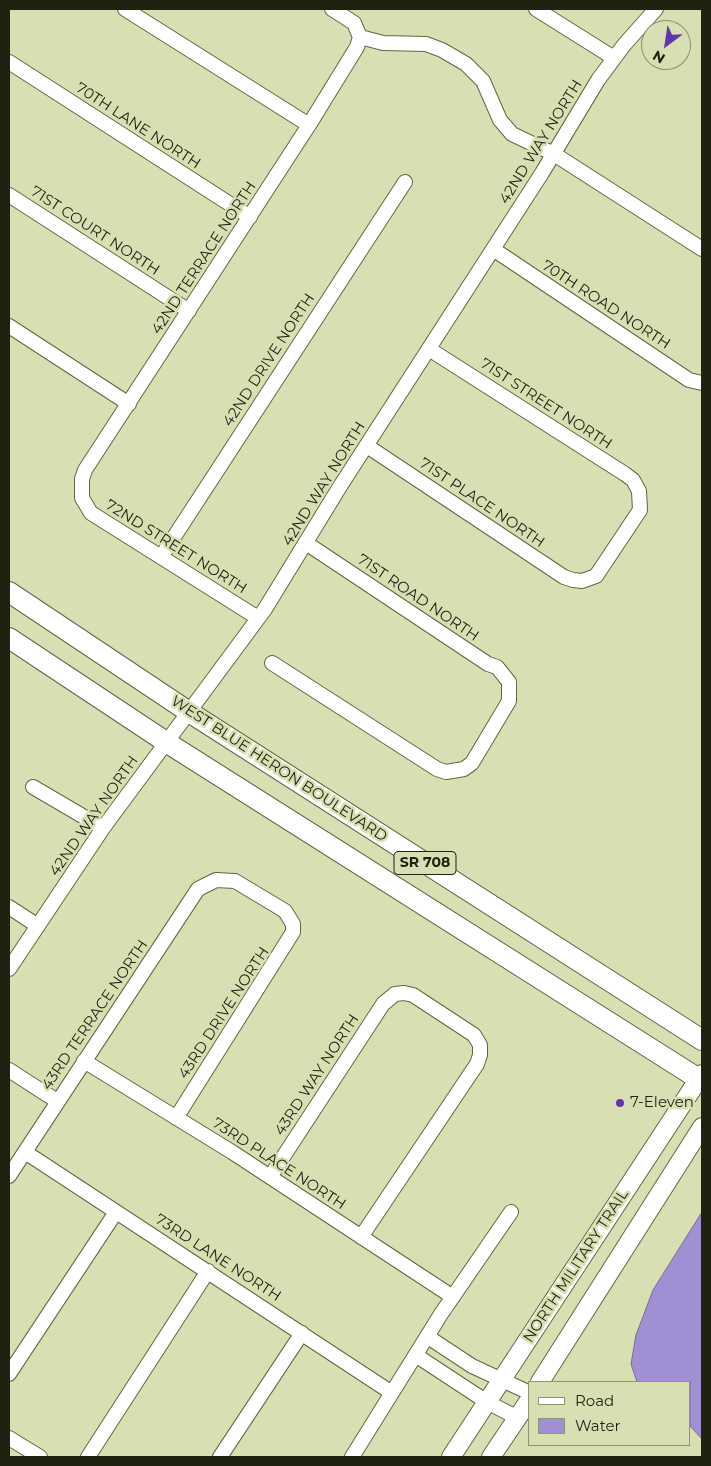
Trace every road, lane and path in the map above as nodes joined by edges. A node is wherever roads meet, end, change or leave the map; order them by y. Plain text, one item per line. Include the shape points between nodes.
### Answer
1 (125, 9) edge
2 (332, 9) edge
3 (536, 9) edge
4 (656, 9) edge
5 (360, 37) junction
6 (614, 58) junction
7 (9, 62) edge
8 (309, 125) junction
9 (554, 154) junction
10 (405, 182) dead end
11 (9, 195) edge
12 (250, 217) junction
13 (493, 249) junction
14 (702, 249) edge
15 (189, 311) junction
16 (9, 326) edge
17 (429, 349) junction
18 (702, 383) edge
19 (129, 404) junction
20 (367, 446) junction
21 (82, 498) joint
22 (306, 542) junction
23 (161, 557) junction
24 (582, 581) joint
25 (9, 592) edge
26 (9, 607) edge
27 (258, 618) junction
28 (74, 635) junction
29 (9, 638) edge
30 (272, 663) dead end
31 (189, 712) junction
32 (166, 742) junction
33 (33, 786) dead end
34 (103, 828) junction
35 (9, 907) edge
36 (293, 924) joint
37 (38, 926) junction
38 (9, 969) edge
39 (702, 1040) edge
40 (84, 1061) junction
41 (9, 1070) edge
42 (701, 1078) edge
43 (57, 1101) junction
44 (176, 1118) junction
45 (702, 1127) edge
46 (25, 1152) junction
47 (9, 1176) edge
48 (270, 1177) junction
49 (116, 1212) junction
50 (511, 1212) dead end
51 (361, 1237) junction
52 (208, 1271) junction
53 (453, 1297) junction
54 (302, 1333) junction
55 (428, 1337) junction
56 (417, 1356) junction
57 (9, 1374) edge
58 (502, 1379) junction
59 (541, 1381) edge
60 (528, 1392) edge
61 (392, 1393) junction
62 (487, 1402) junction
63 (528, 1402) edge
64 (518, 1418) junction
65 (9, 1438) edge
66 (40, 1457) edge
67 (88, 1457) edge
68 (220, 1457) edge
69 (352, 1457) edge
70 (451, 1457) edge
71 (492, 1457) edge

1 - 8 street
2 - 5 street via 354,23
3 - 6 street
4 - 6 street, 42ND WAY NORTH
5 - 8 street, 42ND TERRACE NORTH
5 - 9 street via 383,42 426,44 450,54 483,81 500,120 512,134
6 - 9 street, 42ND WAY NORTH
7 - 12 street, 70TH LANE NORTH
8 - 12 street, 42ND TERRACE NORTH
9 - 13 street, 42ND WAY NORTH
9 - 14 street
10 - 23 street, 42ND DRIVE NORTH
11 - 15 street, 71ST COURT NORTH
12 - 15 street, 42ND TERRACE NORTH
13 - 17 street, 42ND WAY NORTH
13 - 18 street, 70TH ROAD NORTH via 689,380
15 - 19 street, 42ND TERRACE NORTH
16 - 19 street
17 - 20 street, 42ND WAY NORTH
17 - 24 street, 71ST STREET NORTH via 633,480 640,491 640,510 596,576
19 - 21 street, 42ND TERRACE NORTH via 85,470
20 - 22 street, 42ND WAY NORTH
20 - 24 street, 71ST PLACE NORTH via 564,577
21 - 23 street, 72ND STREET NORTH via 91,513
22 - 27 street, 42ND WAY NORTH
22 - 30 street, 71ST ROAD NORTH via 497,667 509,682 509,701 472,763 455,772 437,769
23 - 27 street, 72ND STREET NORTH
25 - 28 highway, WEST BLUE HERON BOULEVARD / SR 708
26 - 28 highway via 35,624
27 - 31 street, 42ND WAY NORTH
28 - 31 highway, WEST BLUE HERON BOULEVARD / SR 708
29 - 32 highway, SR 708
31 - 32 street, 42ND WAY NORTH
31 - 39 highway, WEST BLUE HERON BOULEVARD / SR 708
32 - 34 street, 42ND WAY NORTH
32 - 42 highway, SR 708
33 - 34 street
34 - 37 street, 42ND WAY NORTH
35 - 37 street
36 - 40 street, 43RD TERRACE NORTH via 285,911 244,885 216,880 198,889
36 - 44 street, 43RD DRIVE NORTH via 290,940
37 - 38 street, 42ND WAY NORTH
40 - 43 street, 43RD TERRACE NORTH
40 - 44 street, 73RD PLACE NORTH
41 - 43 street
42 - 58 main road, NORTH MILITARY TRAIL
43 - 46 street, 43RD TERRACE NORTH
44 - 48 street, 73RD PLACE NORTH
45 - 59 main road, NORTH MILITARY TRAIL
46 - 47 street, 43RD TERRACE NORTH
46 - 49 street, 73RD LANE NORTH
48 - 51 street, 73RD PLACE NORTH
48 - 51 street, 43RD WAY NORTH via 383,1004 395,994 413,995 474,1034 480,1045 476,1064
49 - 52 street, 73RD LANE NORTH
49 - 57 street
50 - 53 street
51 - 53 street, 73RD PLACE NORTH
52 - 54 street, 73RD LANE NORTH
52 - 67 street
53 - 55 street
54 - 61 street, 73RD LANE NORTH
54 - 68 street
55 - 56 street
55 - 58 street via 472,1366
56 - 61 street
56 - 62 street
58 - 60 street
58 - 62 main road, NORTH MILITARY TRAIL
61 - 69 street
62 - 64 street
62 - 70 main road, NORTH MILITARY TRAIL
63 - 64 main road
64 - 71 main road
65 - 66 street

